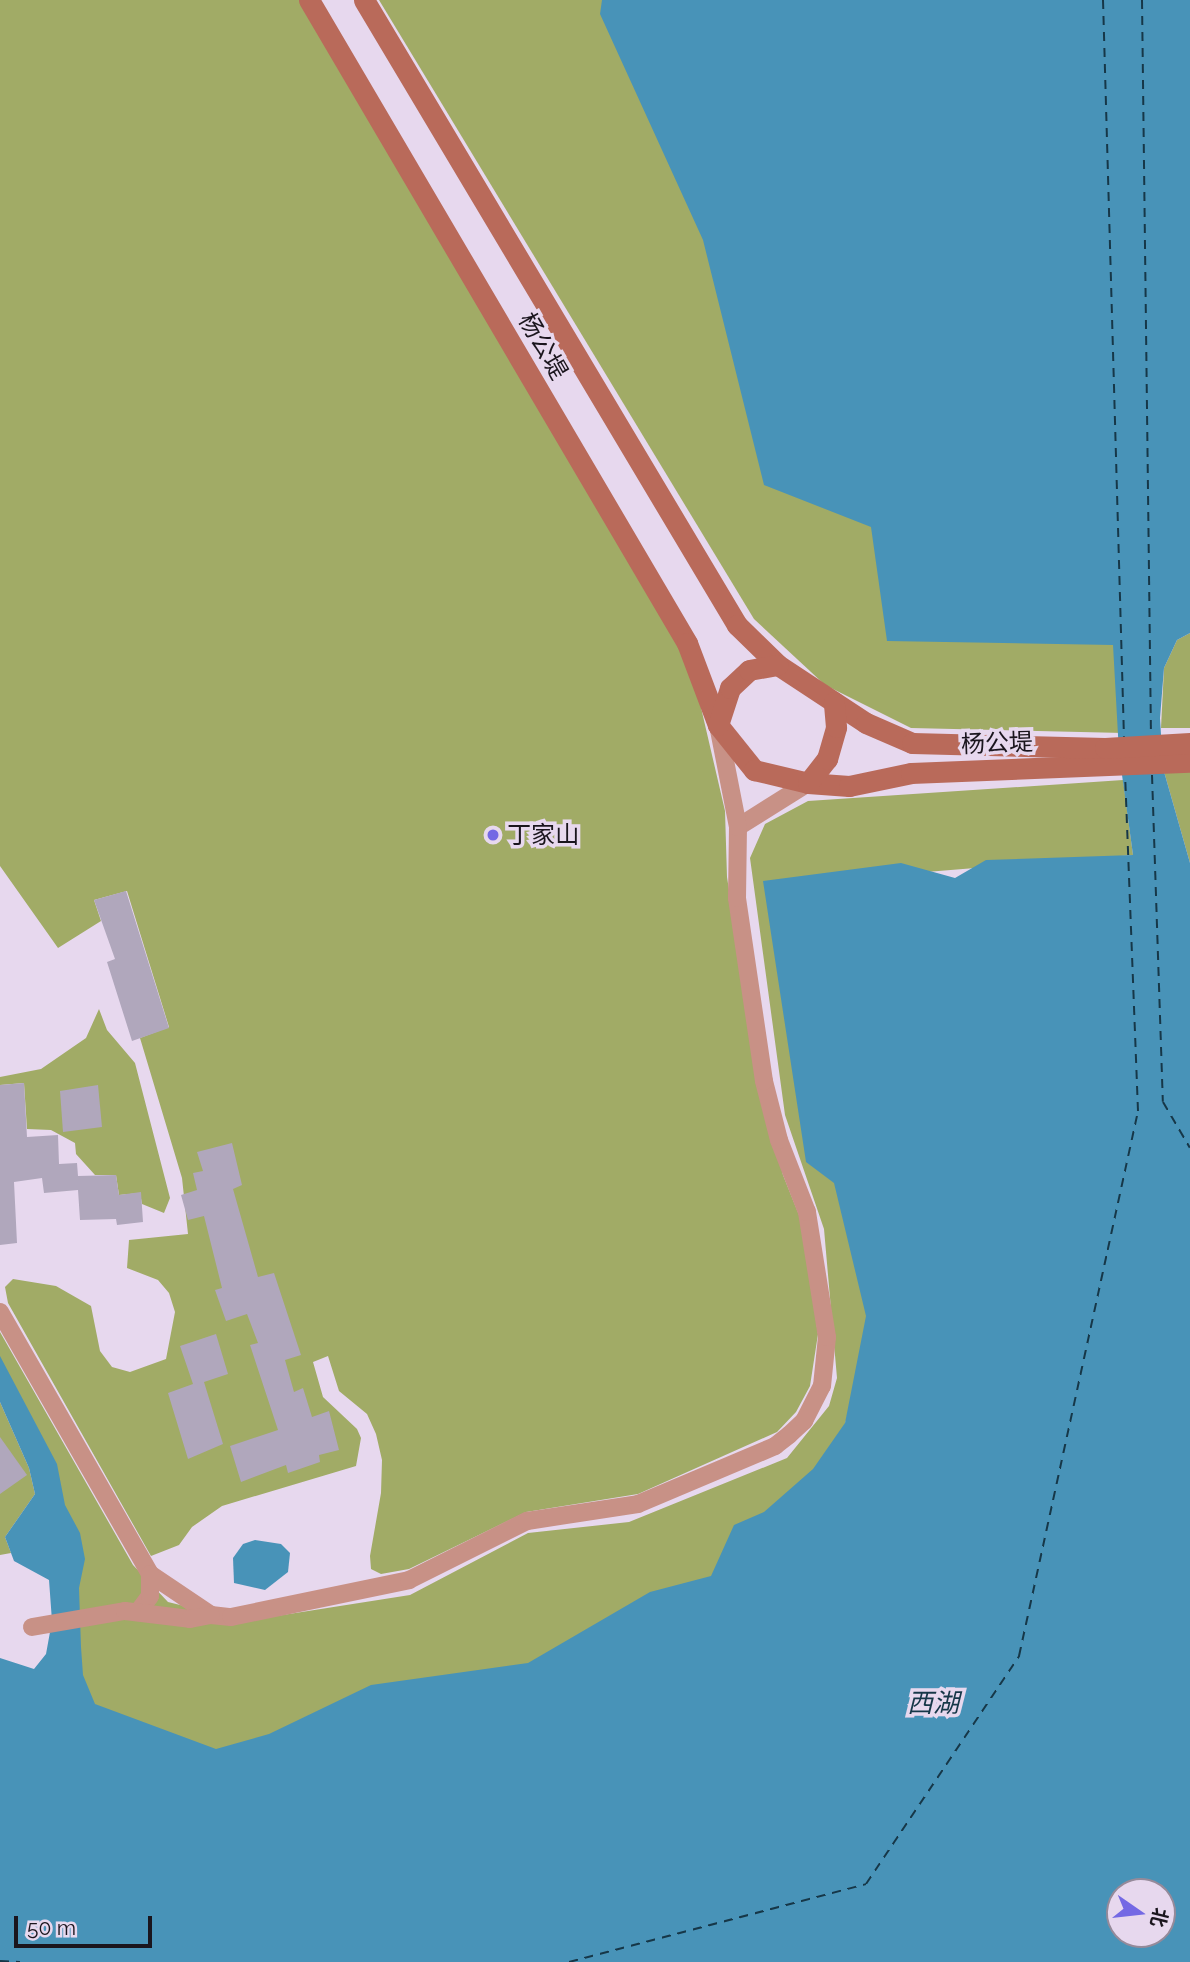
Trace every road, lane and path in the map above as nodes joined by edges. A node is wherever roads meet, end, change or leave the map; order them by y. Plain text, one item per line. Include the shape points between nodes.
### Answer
1 (309, 0) edge
2 (364, 0) edge
3 (778, 665) junction
4 (834, 702) junction
5 (718, 725) junction
6 (1184, 752) edge
7 (1105, 757) junction
8 (808, 783) junction
9 (738, 827) junction
10 (0, 1312) edge
11 (150, 1574) junction
12 (131, 1611) junction
13 (211, 1615) junction
14 (32, 1627) dead end

1 - 5 main road, 杨公堤 via 687,643
2 - 3 main road, 杨公堤 via 737,625
3 - 4 main road, 杨公堤
3 - 5 main road via 749,670 730,688
4 - 7 main road, 杨公堤 via 866,723 912,743
4 - 8 main road via 835,727 827,759
5 - 8 main road, 杨公堤 via 754,770
5 - 9 street
6 - 7 main road, 杨公堤
7 - 8 main road, 杨公堤 via 911,773 849,786
8 - 9 street
9 - 13 street via 737,898 764,1081 779,1140 807,1212 827,1337 822,1386 804,1422 775,1446 638,1504 527,1521 409,1580 231,1617
10 - 11 street
11 - 12 street via 150,1596
11 - 13 street
12 - 13 street via 190,1619
12 - 14 street

